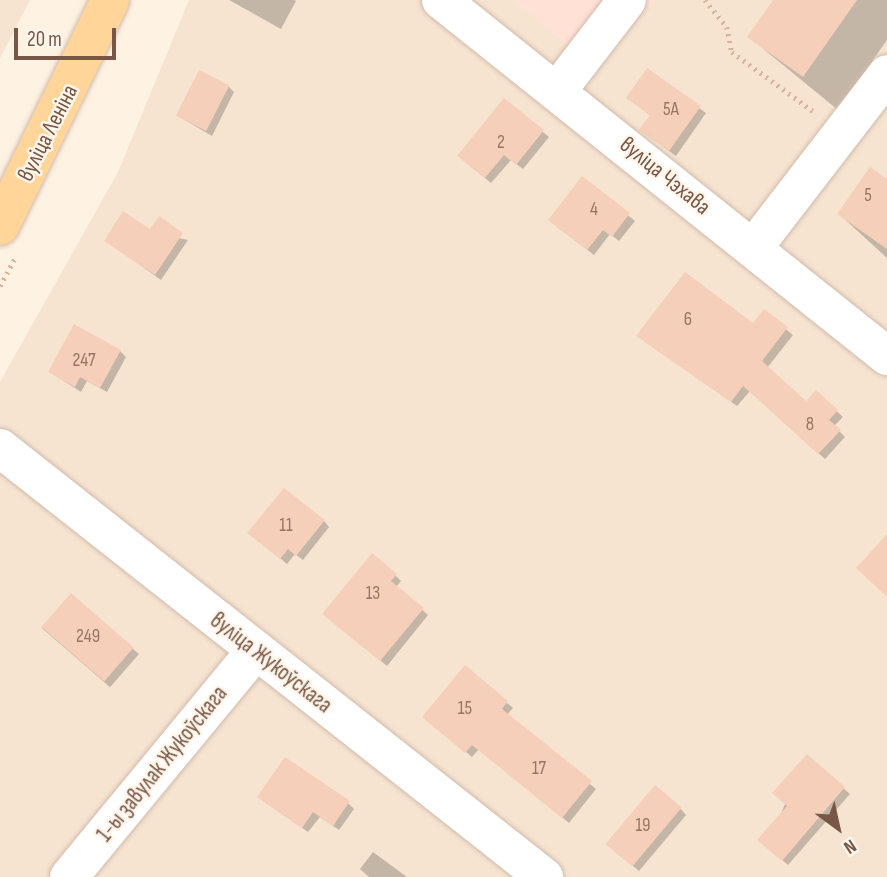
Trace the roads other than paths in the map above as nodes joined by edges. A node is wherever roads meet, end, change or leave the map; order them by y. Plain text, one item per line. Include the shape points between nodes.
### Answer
1 (110, 0) edge
2 (440, 0) edge
3 (627, 0) edge
4 (885, 80) edge
5 (558, 90) junction
6 (0, 226) edge
7 (754, 247) junction
8 (887, 356) edge
9 (0, 448) edge
10 (255, 651) junction
11 (69, 877) edge
12 (544, 877) edge

1 - 6 main road, вуліца Леніна
2 - 5 street, вуліца Чэхава
3 - 5 street
4 - 7 street
5 - 7 street, вуліца Чэхава
7 - 8 street, вуліца Чэхава
9 - 10 street, вуліца Жукоўскага
10 - 11 street, 1-ы завулак Жукоўскага
10 - 12 street, вуліца Жукоўскага

